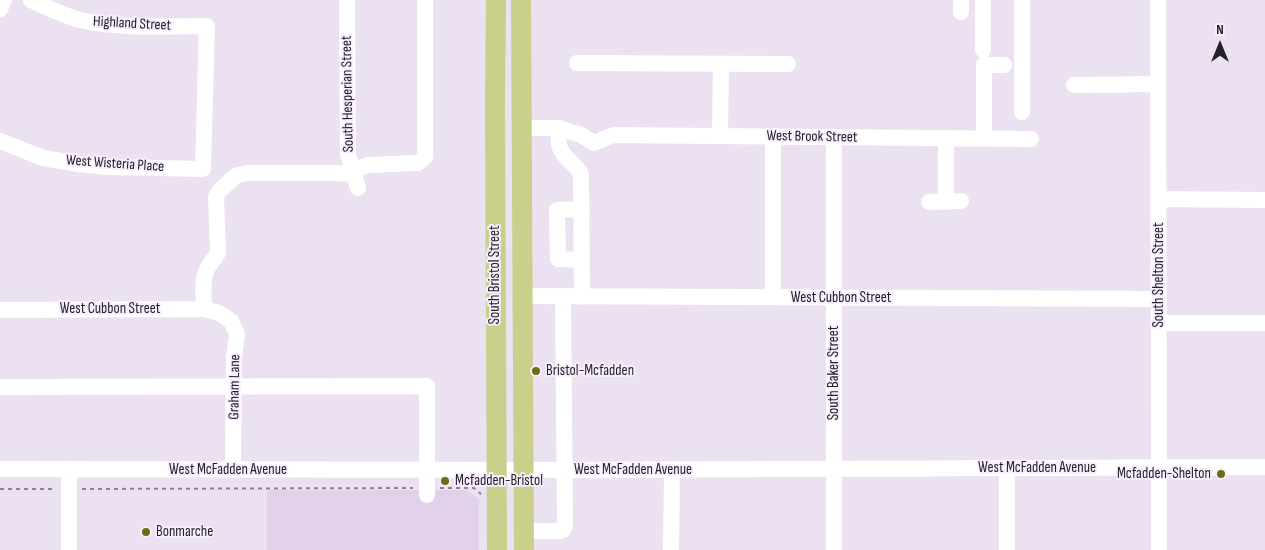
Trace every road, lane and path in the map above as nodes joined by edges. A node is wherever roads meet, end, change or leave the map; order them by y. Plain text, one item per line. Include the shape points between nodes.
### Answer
1 (4, 0) edge
2 (31, 0) edge
3 (346, 0) edge
4 (425, 0) edge
5 (496, 0) edge
6 (521, 0) edge
7 (983, 0) edge
8 (1022, 0) edge
9 (1158, 0) edge
10 (0, 9) edge
11 (983, 50) dead end
12 (577, 63) dead end
13 (721, 64) junction
14 (788, 64) dead end
15 (1004, 65) dead end
16 (1158, 84) junction
17 (1074, 85) dead end
18 (1022, 112) dead end
19 (522, 128) junction
20 (559, 128) junction
21 (720, 136) junction
22 (773, 136) junction
23 (834, 137) junction
24 (946, 138) junction
25 (984, 138) junction
26 (1031, 139) dead end
27 (0, 141) edge
28 (203, 169) joint
29 (356, 181) junction
30 (1159, 199) junction
31 (1265, 200) edge
32 (929, 202) dead end
33 (582, 209) junction
34 (582, 260) junction
35 (523, 296) junction
36 (563, 296) junction
37 (582, 296) junction
38 (773, 297) junction
39 (834, 298) junction
40 (1159, 299) junction
41 (0, 310) edge
42 (212, 311) junction
43 (1159, 323) junction
44 (1265, 323) edge
45 (0, 387) edge
46 (234, 387) junction
47 (1265, 467) edge
48 (1007, 468) junction
49 (1159, 468) junction
50 (0, 469) edge
51 (69, 469) junction
52 (672, 469) junction
53 (835, 469) junction
54 (233, 470) junction
55 (427, 470) junction
56 (497, 470) junction
57 (524, 470) junction
58 (565, 470) junction
59 (0, 489) edge
60 (69, 489) junction
61 (427, 492) junction
62 (497, 494) junction
63 (524, 541) edge
64 (69, 550) edge
65 (497, 550) edge
66 (671, 550) edge
67 (834, 550) edge
68 (1007, 550) edge
69 (1158, 550) edge

1 - 10 street
2 - 28 street, Highland Street via 68,16 99,24 207,26
3 - 29 street, South Hesperian Street via 348,154
4 - 29 street via 425,157 418,163 368,165 360,168
5 - 56 main road, South Bristol Street
6 - 19 main road, South Bristol Street
7 - 11 street
8 - 18 street
9 - 16 street, South Shelton Street
12 - 13 street
13 - 14 street
13 - 21 street
15 - 25 street via 984,65
16 - 17 street
16 - 30 street, South Shelton Street
19 - 20 street
19 - 35 main road, South Bristol Street
20 - 21 street, West Brook Street via 594,143 613,135
20 - 33 street via 561,151 581,174
21 - 22 street, West Brook Street
22 - 23 street, West Brook Street
22 - 38 street
23 - 24 street, West Brook Street
23 - 39 street, South Baker Street
24 - 25 street, West Brook Street
24 - 32 street via 953,202
25 - 26 street, West Brook Street
27 - 28 street, West Wisteria Place via 43,158 79,164
29 - 42 street via 334,172 248,173 237,175 220,190 216,197 218,253 207,268 204,281
30 - 31 street
30 - 40 street, South Shelton Street
33 - 34 street
33 - 34 street via 557,210 558,259
34 - 37 street
35 - 36 street, West Cubbon Street
35 - 57 main road, South Bristol Street
36 - 37 street, West Cubbon Street
36 - 58 street
37 - 38 street, West Cubbon Street
38 - 39 street, West Cubbon Street
39 - 40 street, West Cubbon Street
39 - 53 street, South Baker Street
40 - 43 street, South Shelton Street
41 - 42 street, West Cubbon Street
42 - 46 street, Graham Lane via 231,321 237,334
43 - 44 street
43 - 49 street, South Shelton Street
45 - 46 street
46 - 54 street, Graham Lane
46 - 55 street via 427,386
47 - 49 street, West McFadden Avenue
48 - 49 street, West McFadden Avenue
48 - 53 street, West McFadden Avenue
48 - 68 street
49 - 69 street, South Shelton Street
50 - 51 street, West McFadden Avenue
51 - 54 street, West McFadden Avenue
51 - 60 street
52 - 53 street, West McFadden Avenue
52 - 58 street, West McFadden Avenue
52 - 66 street
53 - 67 street, South Baker Street
54 - 55 street, West McFadden Avenue
55 - 56 street, West McFadden Avenue
55 - 61 street
56 - 57 street, West McFadden Avenue
56 - 62 main road, South Bristol Street
57 - 58 street, West McFadden Avenue
57 - 63 main road, South Bristol Street
58 - 63 street via 566,519 563,530
59 - 60 path
60 - 61 path
60 - 64 street
61 - 62 path via 474,488 481,494
62 - 65 main road, South Bristol Street

